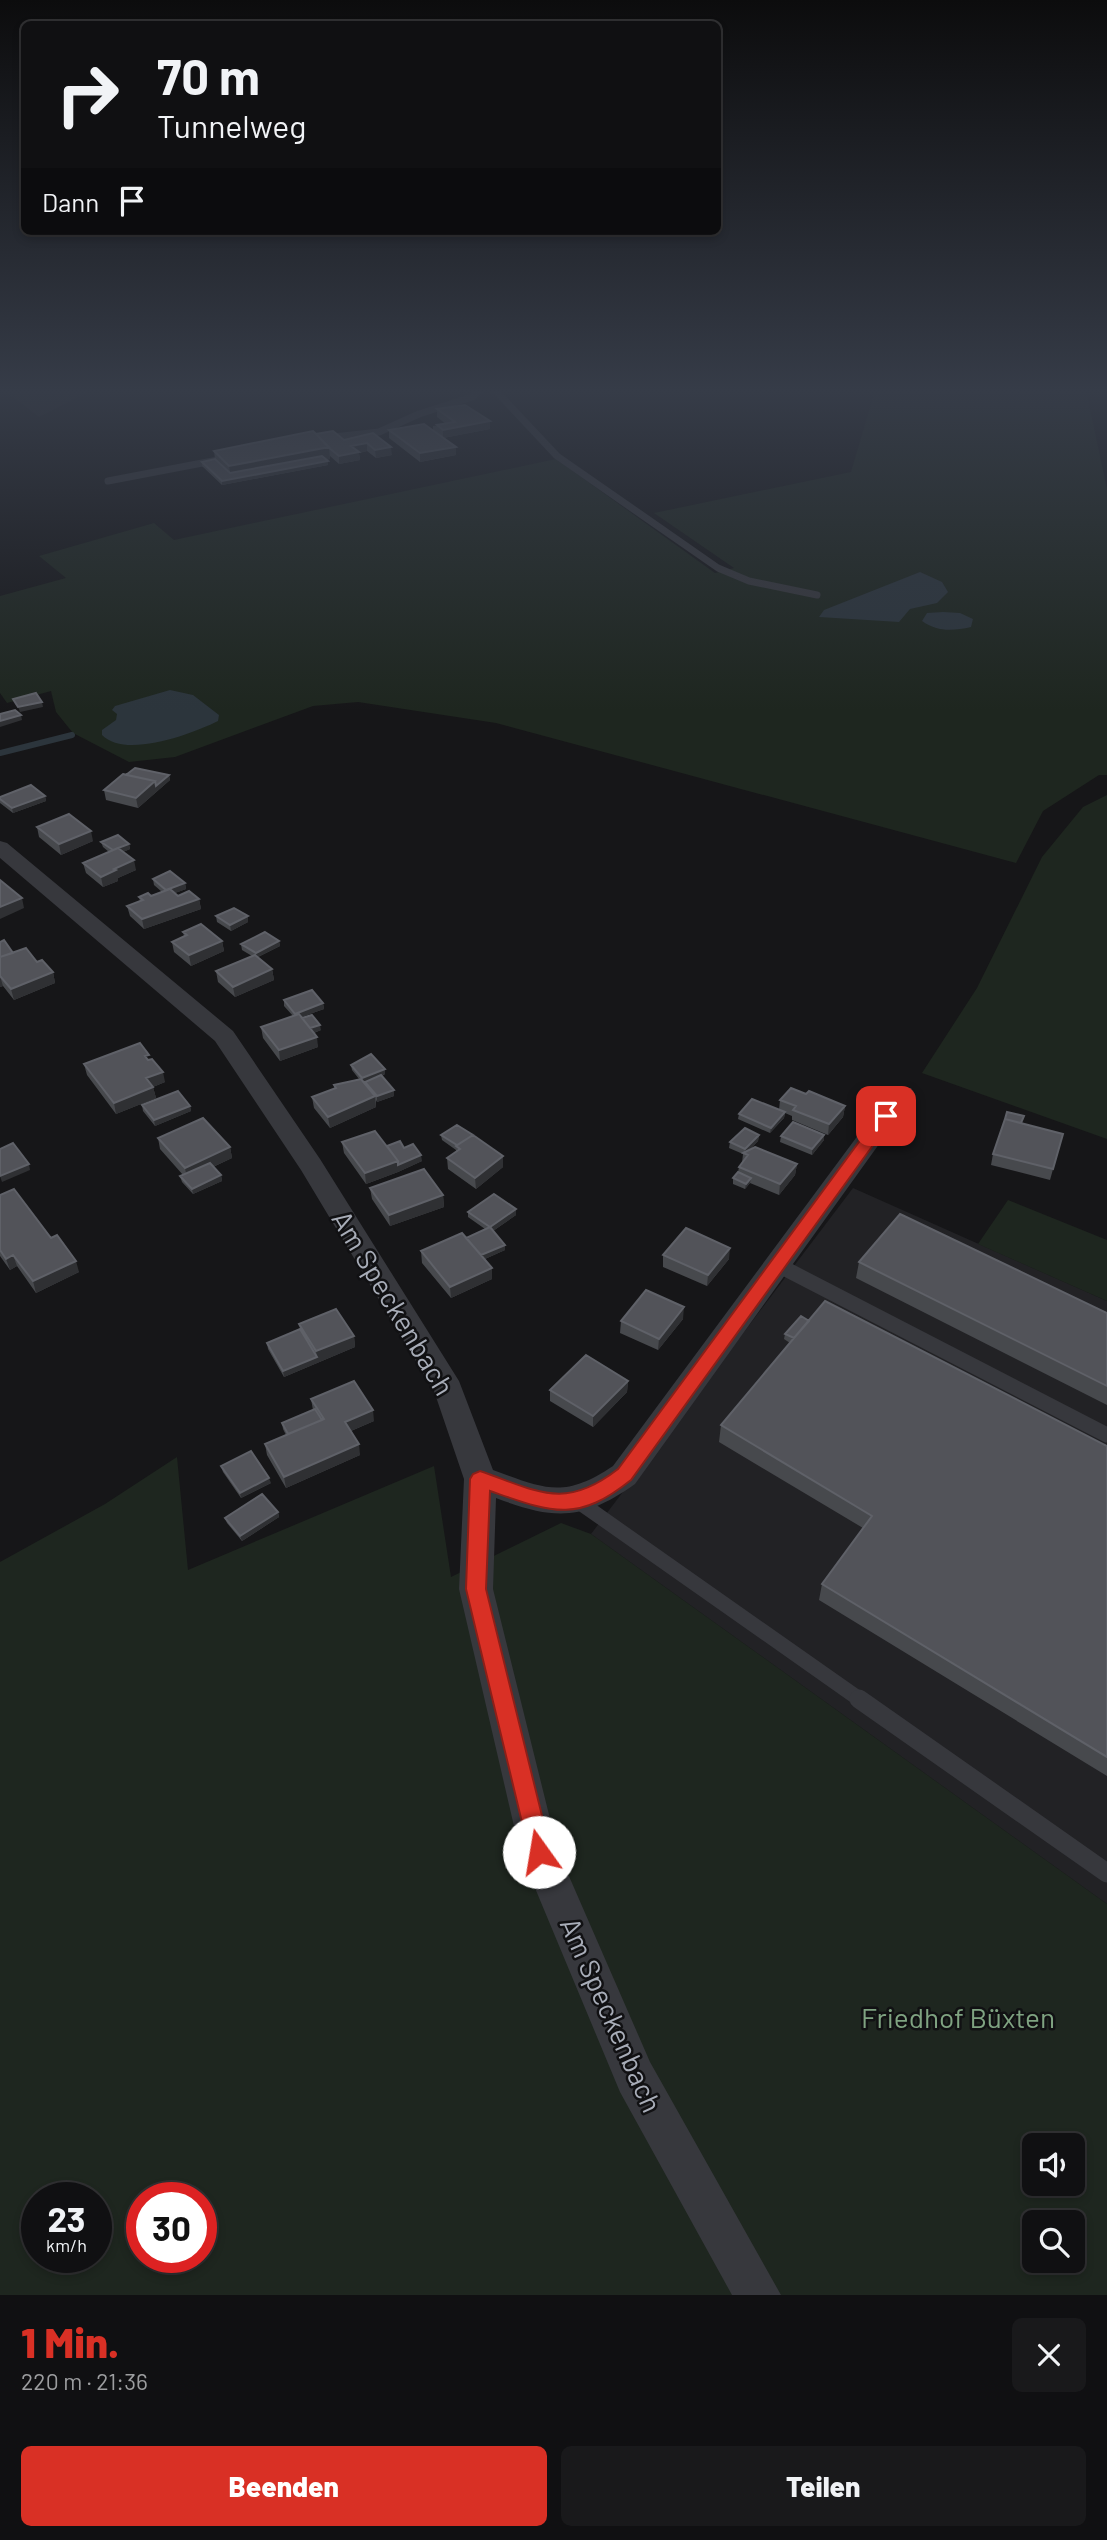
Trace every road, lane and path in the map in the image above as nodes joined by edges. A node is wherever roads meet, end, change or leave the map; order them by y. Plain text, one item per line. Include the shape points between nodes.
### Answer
1 (615, 497) edge
2 (817, 595) dead end
3 (0, 847) edge
4 (902, 1094) dead end
5 (778, 1265) junction
6 (1107, 1435) edge
7 (480, 1479) junction
8 (579, 1502) junction
9 (1107, 1872) edge
10 (758, 2295) edge

1 - 2 lane via 718,568 749,581
3 - 7 street, Am Speckenbach via 224,1036 311,1165 447,1389
4 - 5 street
5 - 6 lane
5 - 8 street via 624,1475 601,1493
7 - 8 street via 545,1502
7 - 10 street, Am Speckenbach via 476,1589 539,1852 635,2077
8 - 9 lane

